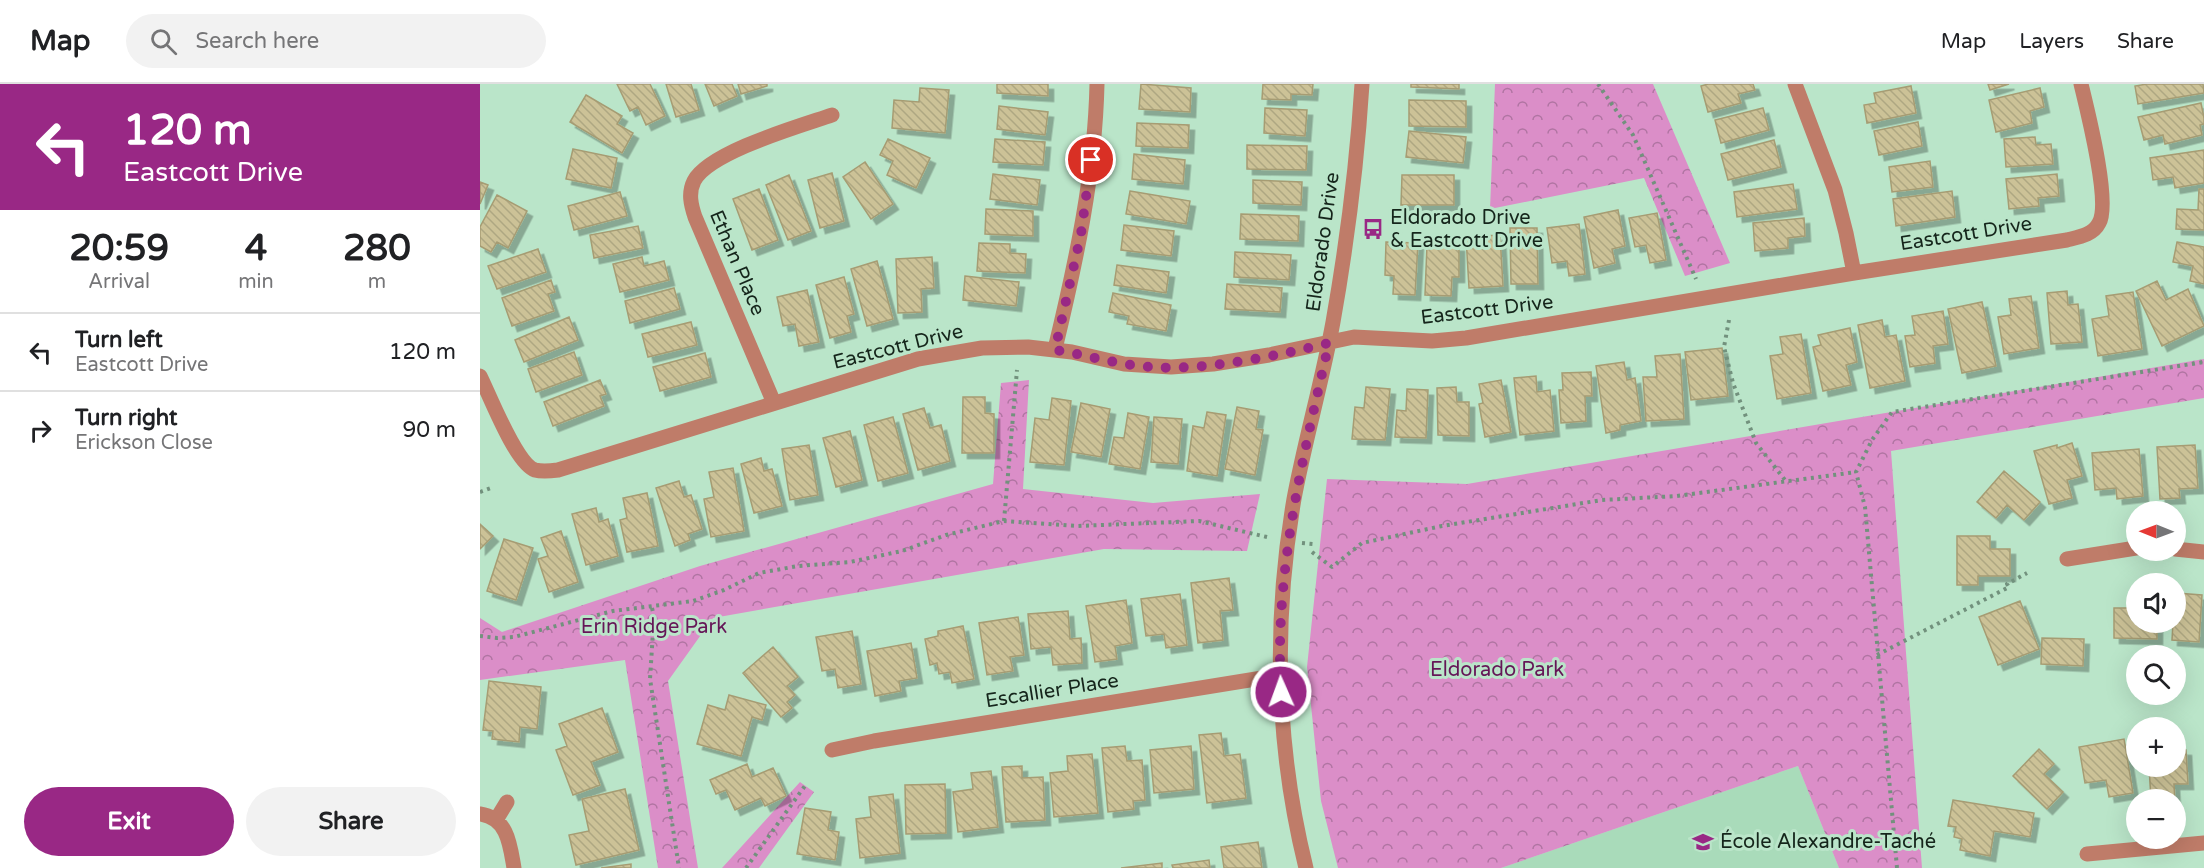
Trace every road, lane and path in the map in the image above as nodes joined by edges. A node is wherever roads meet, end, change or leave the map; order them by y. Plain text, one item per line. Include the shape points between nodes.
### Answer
1 (1097, 84) edge
2 (1362, 84) edge
3 (1598, 84) edge
4 (1795, 84) edge
5 (2081, 84) edge
6 (832, 115) dead end
7 (1854, 273) junction
8 (1696, 279) dead end
9 (1729, 320) dead end
10 (1329, 343) junction
11 (1055, 350) junction
12 (2204, 362) edge
13 (1017, 370) dead end
14 (480, 376) edge
15 (774, 403) junction
16 (1856, 472) junction
17 (1785, 481) junction
18 (494, 487) dead end
19 (480, 492) edge
20 (1004, 521) junction
21 (1288, 541) junction
22 (1313, 544) dead end
23 (2126, 550) edge
24 (2186, 550) edge
25 (1312, 552) dead end
26 (2204, 552) edge
27 (2067, 559) dead end
28 (2027, 573) dead end
29 (652, 608) junction
30 (480, 636) edge
31 (1877, 655) junction
32 (1280, 675) junction
33 (831, 750) dead end
34 (807, 783) dead end
35 (507, 802) dead end
36 (480, 814) edge
37 (496, 820) junction
38 (2204, 843) edge
39 (2087, 854) dead end
40 (514, 868) edge
41 (679, 868) edge
42 (746, 868) edge
43 (1306, 868) edge
44 (1897, 868) edge

1 - 11 street via 1086,204
2 - 10 street, Eldorado Drive via 1348,231
3 - 8 path via 1633,135
4 - 7 street via 1835,190
5 - 7 street, Eastcott Drive via 2103,201 2103,212 2093,231 2067,240
6 - 15 street, Ethan Place via 716,160 701,171 691,191 695,217
7 - 10 street, Eastcott Drive via 1466,338 1432,341 1354,337
9 - 17 path via 1724,347 1733,383 1756,443
10 - 11 street, Eastcott Drive via 1213,364 1171,367 1125,364
10 - 21 street, Eldorado Drive
11 - 15 street, Eastcott Drive via 1005,346 960,350
12 - 16 path via 1892,412
13 - 20 path
14 - 15 street, Eastcott Drive via 519,458 533,470 558,470
16 - 17 path
16 - 31 path via 1864,507
17 - 25 path via 1602,500 1442,526 1362,543 1332,567
18 - 19 path
20 - 21 path via 1077,526 1199,521
20 - 29 path via 902,551 759,573 693,602
21 - 22 path
21 - 32 street, Eldorado Drive
23 - 27 street
24 - 26 street
28 - 31 path via 2007,584 2009,587
29 - 30 path via 604,613 514,637
29 - 41 path via 651,680
31 - 44 path
32 - 33 street, Escallier Place
32 - 43 street, Eldorado Drive via 1284,743
34 - 42 path
35 - 37 street
36 - 37 street
37 - 40 street via 508,836
38 - 39 street

